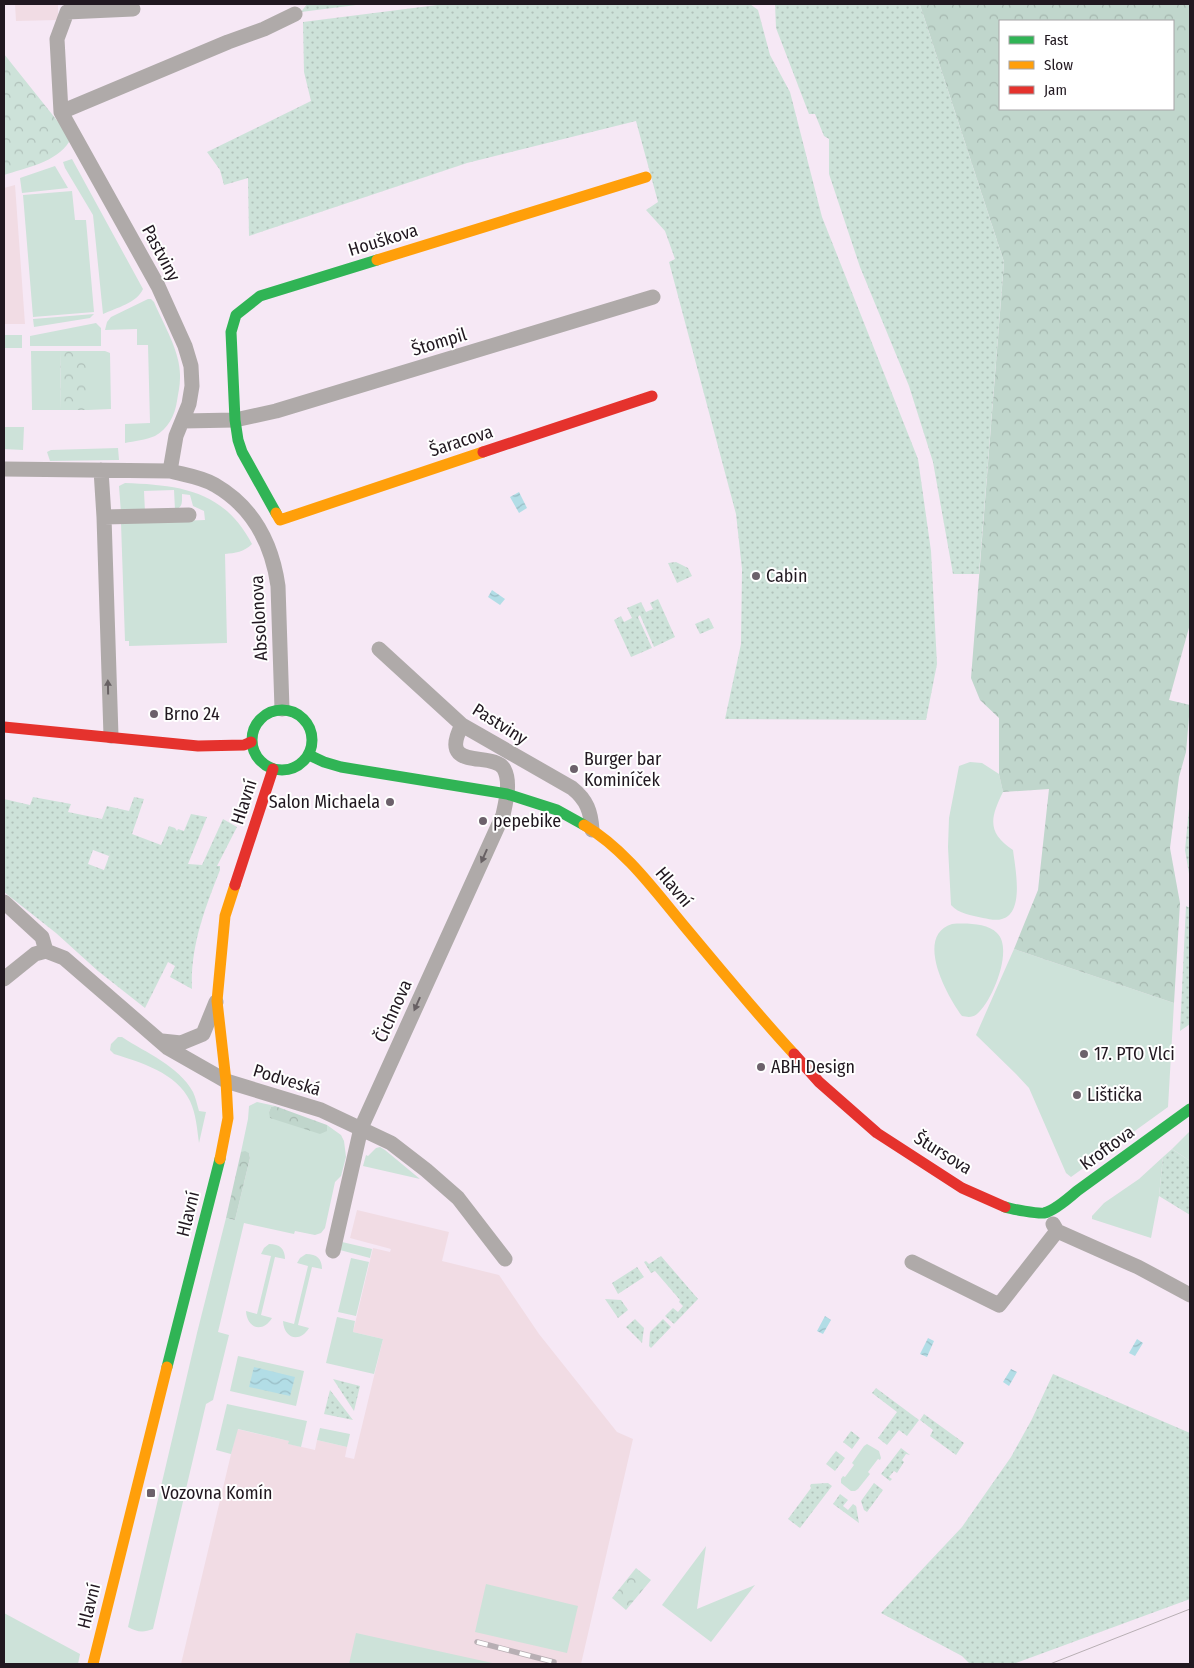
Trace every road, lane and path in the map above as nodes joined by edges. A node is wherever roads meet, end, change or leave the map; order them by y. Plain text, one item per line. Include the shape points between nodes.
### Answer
1 (133, 9) dead end
2 (295, 14) dead end
3 (61, 112) junction
4 (646, 177) dead end
5 (653, 297) dead end
6 (652, 396) dead end
7 (235, 420) junction
8 (183, 421) junction
9 (4, 469) edge
10 (100, 470) junction
11 (170, 471) junction
12 (189, 515) dead end
13 (104, 517) junction
14 (378, 649) dead end
15 (282, 709) junction
16 (462, 725) junction
17 (4, 727) edge
18 (111, 736) junction
19 (251, 742) junction
20 (309, 755) junction
21 (273, 769) junction
22 (507, 794) junction
23 (592, 830) junction
24 (4, 902) edge
25 (46, 951) junction
26 (4, 979) edge
27 (217, 1001) junction
28 (160, 1041) junction
29 (226, 1081) junction
30 (819, 1082) joint
31 (1190, 1109) edge
32 (361, 1128) junction
33 (1044, 1213) junction
34 (1057, 1231) junction
35 (333, 1251) dead end
36 (506, 1259) dead end
37 (912, 1262) dead end
38 (1190, 1295) edge
39 (93, 1664) edge

1 - 3 street, Pastviny via 67,12 56,39
2 - 3 street
3 - 8 street, Pastviny via 158,286 185,346 192,386
4 - 7 street, Houškova via 260,296 236,315 232,332
5 - 7 street, Štompil via 276,411
6 - 7 street, Šaracova via 280,520 242,452
7 - 8 street
8 - 11 street, Pastviny via 174,443
9 - 10 street, Absolonova
10 - 11 street, Absolonova
10 - 13 street
11 - 15 street, Absolonova via 214,484 232,497 247,510 267,542 276,567 278,586
12 - 13 street
18 -> 13 street
14 - 16 street, Pastviny
15 - 19 street via 262,717 252,733
15 - 20 street via 299,715 311,728
16 - 22 street, Čichnova via 457,750 474,760 499,763 504,768
16 - 23 street, Pastviny via 581,795 592,817
17 - 18 street
18 - 19 street via 198,746
19 - 21 street, Hlavní via 258,758
20 - 21 street, Hlavní via 293,768
20 - 22 street, Hlavní via 341,767
21 - 27 street, Hlavní via 224,916
22 - 23 street, Hlavní via 557,810
22 -> 32 street, Čichnova via 503,815
23 - 30 street, Hlavní via 628,860 760,1018
24 - 25 street via 42,937
25 - 26 street via 35,954
25 - 28 street, Podveská via 64,958
27 - 28 street via 203,1034 181,1043
27 - 29 street, Hlavní
28 - 29 street, Podveská
29 - 32 street, Podveská via 322,1110
29 - 39 street, Hlavní via 228,1118 220,1157
30 - 33 street, Štursova via 877,1133 962,1188 1010,1209
31 - 33 street, Kroftova via 1066,1201
32 - 35 street, Čichnova
32 - 36 street, Podveská via 391,1143 458,1198
33 - 34 street
34 - 37 street via 999,1305
34 - 38 street via 1138,1267

